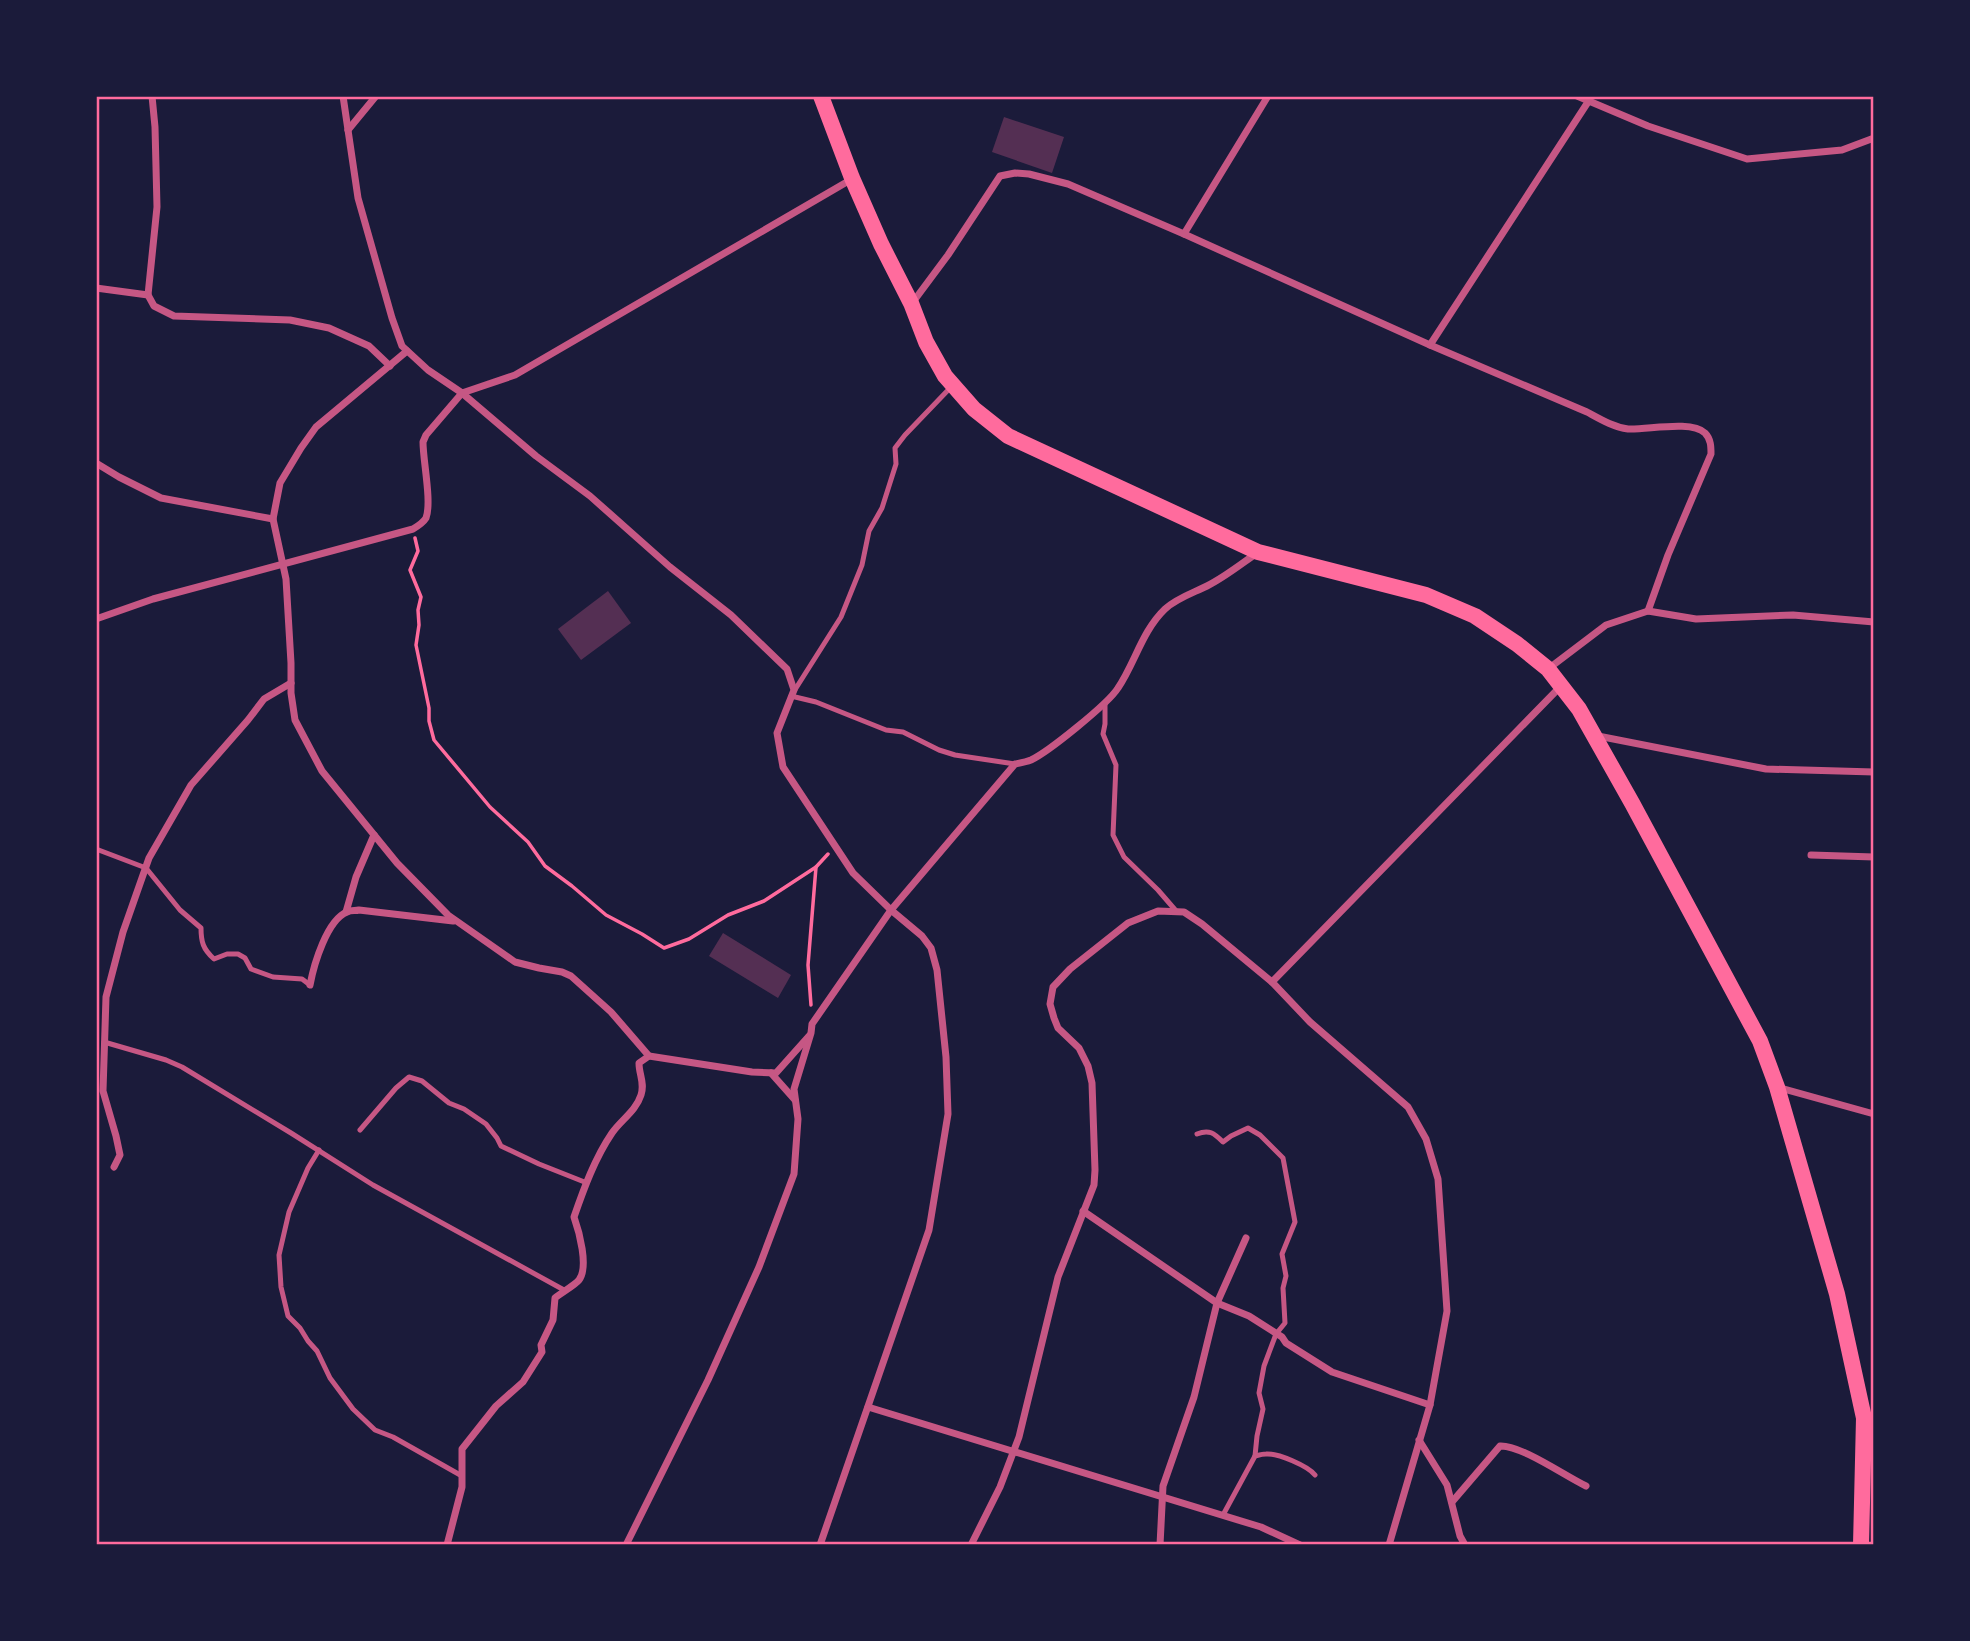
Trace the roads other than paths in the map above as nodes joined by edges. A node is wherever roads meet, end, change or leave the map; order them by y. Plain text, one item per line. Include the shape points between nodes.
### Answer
1 (152, 96) edge
2 (342, 96) edge
3 (376, 96) edge
4 (821, 96) edge
5 (1268, 96) edge
6 (1577, 96) edge
7 (1588, 102) junction
8 (348, 130) junction
9 (1874, 138) edge
10 (852, 178) junction
11 (1184, 234) junction
12 (96, 288) edge
13 (148, 295) junction
14 (911, 303) junction
15 (1430, 345) junction
16 (407, 351) junction
17 (390, 366) junction
18 (953, 385) junction
19 (462, 393) junction
20 (96, 463) edge
21 (272, 519) junction
22 (1258, 552) junction
23 (281, 565) junction
24 (1648, 611) junction
25 (96, 619) edge
26 (1874, 622) edge
27 (1548, 669) junction
28 (291, 683) junction
29 (1561, 686) junction
30 (791, 696) junction
31 (1105, 703) junction
32 (1595, 736) junction
33 (1015, 764) junction
34 (1874, 772) edge
35 (374, 835) junction
36 (96, 849) edge
37 (1811, 855) dead end
38 (1874, 857) edge
39 (146, 868) junction
40 (891, 910) junction
41 (346, 912) junction
42 (1177, 912) junction
43 (457, 922) junction
44 (1272, 982) junction
45 (310, 985) joint
46 (811, 1033) junction
47 (104, 1042) junction
48 (649, 1056) junction
49 (771, 1073) junction
50 (1777, 1087) junction
51 (796, 1100) junction
52 (1874, 1114) edge
53 (360, 1130) dead end
54 (1197, 1134) dead end
55 (319, 1150) junction
56 (114, 1167) dead end
57 (587, 1183) junction
58 (1083, 1210) junction
59 (1246, 1238) dead end
60 (564, 1290) junction
61 (1217, 1303) junction
62 (1276, 1334) junction
63 (1430, 1405) junction
64 (868, 1407) junction
65 (1419, 1440) junction
66 (1013, 1451) junction
67 (1255, 1456) junction
68 (1315, 1475) dead end
69 (462, 1476) junction
70 (1586, 1486) dead end
71 (1163, 1497) junction
72 (1452, 1502) junction
73 (1223, 1515) junction
74 (447, 1545) edge
75 (626, 1545) edge
76 (820, 1545) edge
77 (971, 1545) edge
78 (1160, 1545) edge
79 (1300, 1545) edge
80 (1389, 1545) edge
81 (1465, 1545) edge
82 (1861, 1545) edge

1 - 13 street via 157,207
2 - 8 street
3 - 8 street
4 - 10 highway
5 - 11 street
6 - 7 street
7 - 9 street via 1747,159 1842,150
7 - 15 street
8 - 16 street via 358,198 392,318
10 - 14 highway
10 - 19 street via 515,375
11 - 14 street via 1068,184 1029,174 1000,176
11 - 15 street
12 - 13 street
13 - 17 street via 154,306 174,316 290,320 329,328 369,346
14 - 18 highway via 926,342
15 - 24 street via 1626,429 1695,427 1706,434 1711,454
16 - 17 street
16 - 19 street
17 - 21 street via 317,427 280,483
18 - 22 highway via 1008,436
18 - 30 lane via 895,448 896,464 846,606
19 - 23 street via 423,442 428,504 422,524
19 - 30 street via 731,615 787,669 794,690
20 - 21 street via 161,498
21 - 23 street
22 - 27 highway via 1426,596 1475,616
22 - 31 street via 1167,608 1154,621 1119,687
23 - 25 street
23 - 28 street via 286,579
24 - 26 street via 1696,619 1793,615
24 - 27 street via 1606,625
27 - 29 highway
28 - 35 street via 295,720 322,771
28 - 39 street via 264,699 191,785
29 - 32 highway
29 - 44 street
30 - 33 lane via 955,755
30 - 40 street via 778,733 783,767 853,873
31 - 33 street via 1045,750
31 - 42 lane via 1103,734 1116,765 1113,835 1125,858
32 - 34 street via 1766,769
32 - 50 highway via 1760,1041
33 - 40 street
35 - 41 street
35 - 43 street
36 - 39 lane
37 - 38 street
39 - 45 lane via 201,928 204,950 214,959 239,954 251,969 273,977 302,979
39 - 47 street via 106,997
40 - 46 street via 812,1024
40 - 64 street via 931,948 946,1057 948,1114 929,1230
41 - 43 street
41 - 45 street via 331,925
42 - 44 street via 1202,923
42 - 58 street via 1158,911 1128,923 1053,987 1049,1004 1058,1028 1079,1048 1093,1083 1094,1185
43 - 48 street via 515,962 571,976 611,1012
44 - 63 street via 1310,1022 1408,1107 1426,1139 1438,1179 1447,1311
46 - 49 street via 776,1073
46 - 51 street via 794,1089
47 - 55 lane via 182,1067
47 - 56 street via 103,1091 120,1155
48 - 49 street
48 - 57 street via 639,1063 643,1084 638,1102 613,1131
49 - 51 street
50 - 52 street
50 - 82 highway via 1837,1294 1864,1418
51 - 75 street via 794,1174 760,1268
53 - 57 lane via 409,1077 486,1124 501,1146
54 - 62 lane via 1212,1132 1223,1142 1248,1128 1283,1158 1295,1222 1282,1254 1284,1323
55 - 60 lane via 373,1185
55 - 69 lane via 289,1212 279,1255 288,1316 317,1351 353,1409 375,1430
57 - 60 street via 574,1217 583,1265 579,1280
58 - 61 street
58 - 66 street via 1058,1277
59 - 61 street
60 - 69 street via 555,1298 553,1320 541,1352 523,1382 496,1406 462,1450
61 - 62 street
61 - 71 street
62 - 63 street via 1332,1372
62 - 67 lane via 1259,1393 1263,1409
63 - 65 street
64 - 66 street
64 - 76 street
65 - 72 street via 1447,1485
65 - 80 street
66 - 71 street
66 - 77 street
67 - 68 lane via 1281,1457
67 - 73 lane
69 - 74 street
70 - 72 street via 1533,1457 1500,1446
71 - 73 street
71 - 78 street
72 - 81 street
73 - 79 street

